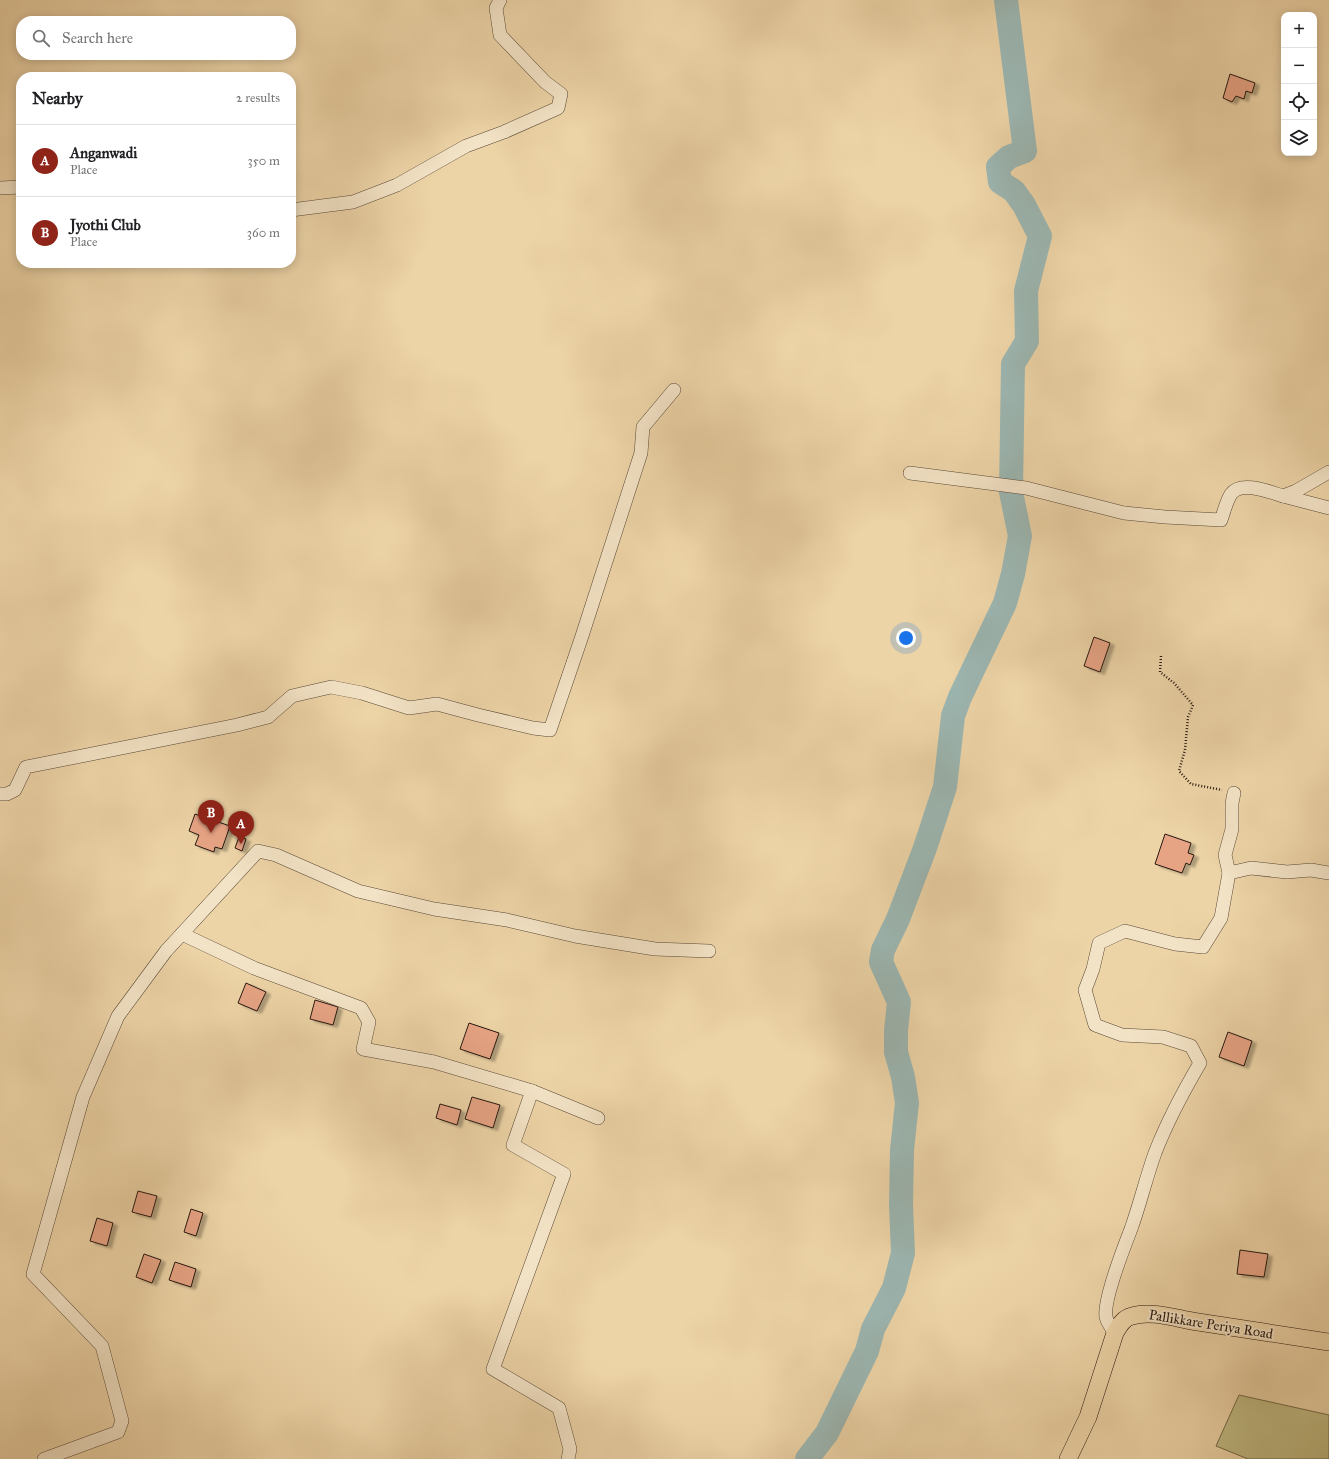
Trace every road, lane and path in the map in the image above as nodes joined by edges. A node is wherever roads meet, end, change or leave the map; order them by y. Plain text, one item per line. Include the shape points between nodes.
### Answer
1 (500, 0) edge
2 (16, 187) edge
3 (0, 188) edge
4 (296, 209) edge
5 (674, 390) dead end
6 (1329, 472) edge
7 (910, 473) dead end
8 (1283, 496) junction
9 (1329, 508) edge
10 (1161, 656) dead end
11 (1234, 793) joint
12 (0, 794) edge
13 (1229, 873) junction
14 (1329, 873) edge
15 (182, 934) junction
16 (709, 951) dead end
17 (532, 1091) junction
18 (598, 1118) dead end
19 (1115, 1333) junction
20 (1329, 1342) edge
21 (44, 1459) edge
22 (568, 1459) edge
23 (1068, 1459) edge

1 - 4 street via 496,8 500,35 560,94 558,108 466,146 390,188 353,202
2 - 3 street
5 - 12 street via 643,427 641,453 550,730 438,704 409,708 362,693 332,687 292,696 268,717 26,766 15,790
6 - 8 street
7 - 8 street via 1026,488 1124,512 1165,517 1221,520 1232,493 1243,487 1263,489
8 - 9 street
10 - 11 path via 1160,672 1174,683 1193,705 1188,718 1179,771 1192,784
11 - 13 street via 1232,829 1225,855
13 - 14 street via 1252,868
13 - 19 street via 1221,918 1203,947 1175,944 1125,931 1099,943 1085,990 1095,1025 1122,1035 1163,1036 1191,1046 1200,1063 1179,1098 1155,1154 1116,1271 1106,1317
15 - 16 street via 258,851 276,855 358,890 434,908 655,949
15 - 17 street via 254,968 361,1008 369,1022 363,1049 434,1062
15 - 21 street via 166,951 118,1016 83,1097 33,1274 102,1346 122,1421 118,1432
17 - 18 street
17 - 22 street via 514,1145 564,1174 493,1369 559,1408 570,1449
19 - 20 main road, Pallikkare Periya Road via 1120,1324 1130,1316 1144,1314
19 - 23 main road, Pallikkare Periya Road via 1088,1417

